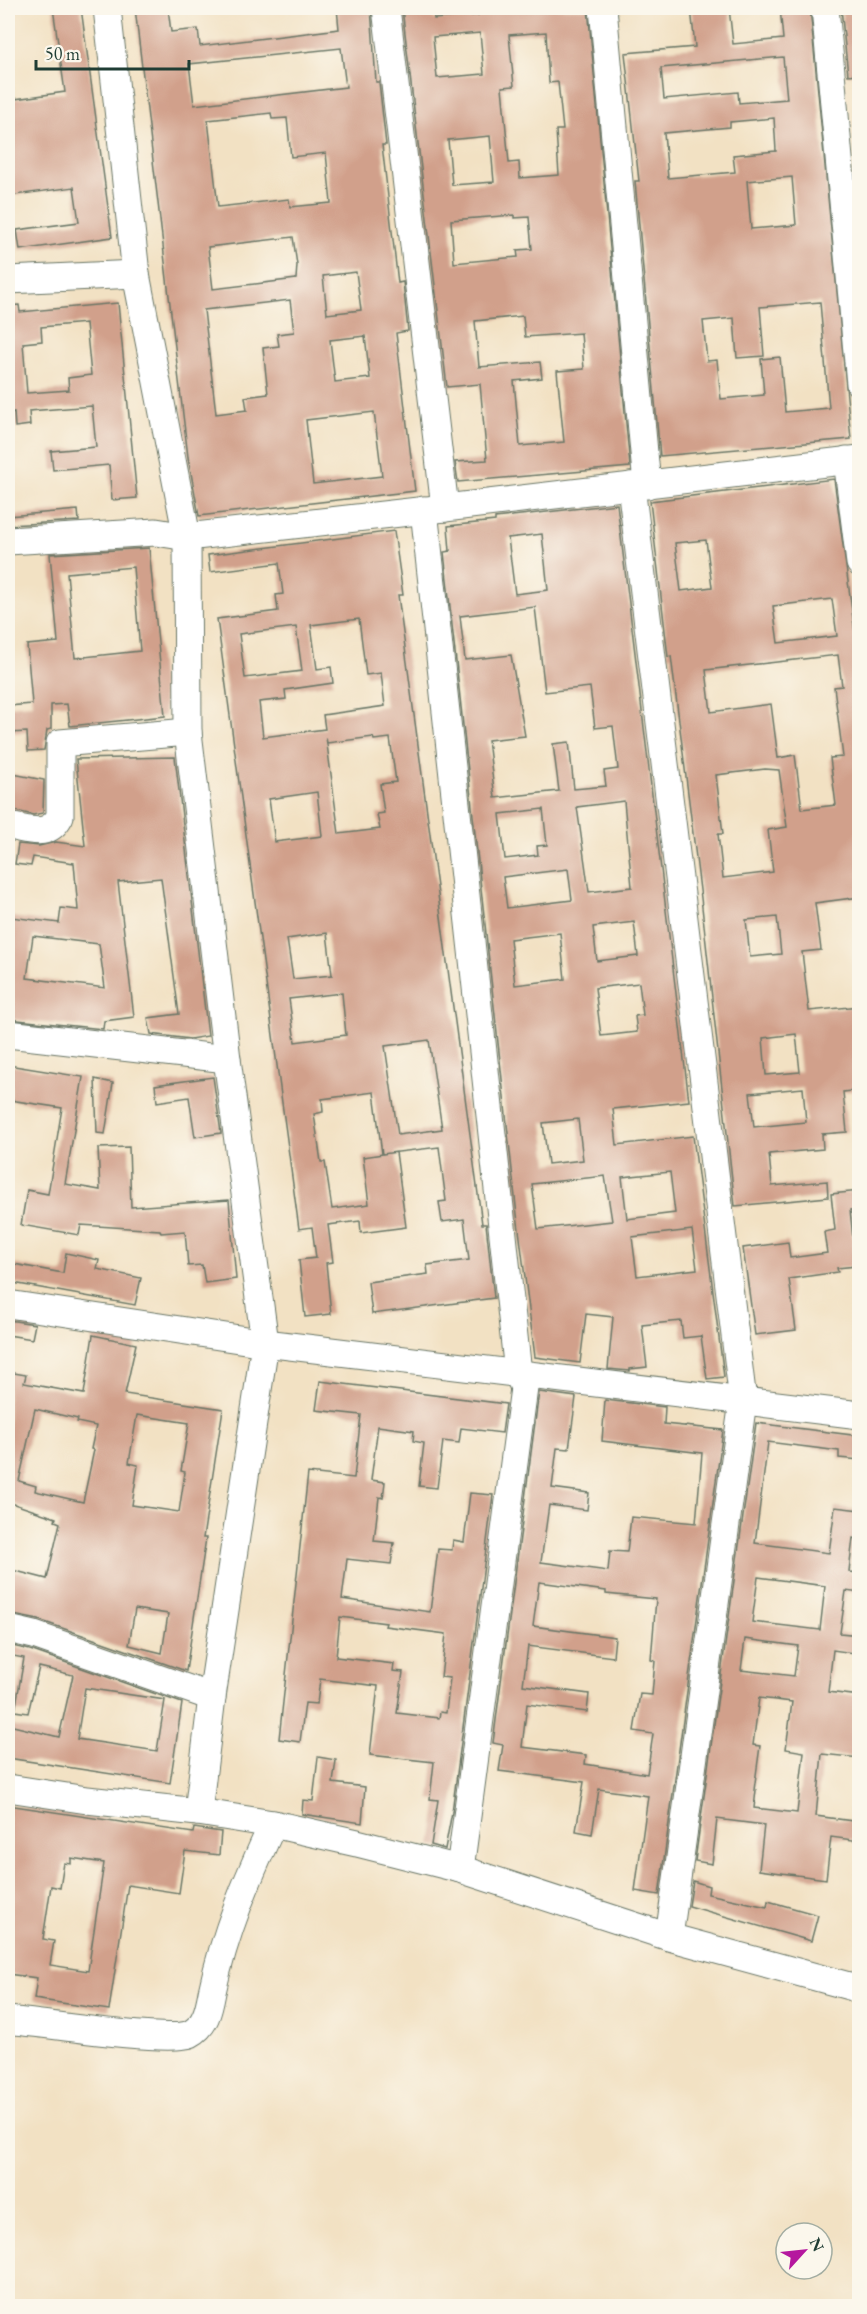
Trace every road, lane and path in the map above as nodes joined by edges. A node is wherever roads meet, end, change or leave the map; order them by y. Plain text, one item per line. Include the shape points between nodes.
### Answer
1 (107, 8) edge
2 (386, 8) edge
3 (603, 8) edge
4 (825, 8) edge
5 (136, 274) junction
6 (8, 280) edge
7 (860, 384) edge
8 (853, 459) edge
9 (639, 485) junction
10 (435, 509) junction
11 (187, 537) junction
12 (8, 541) edge
13 (860, 563) edge
14 (188, 732) junction
15 (8, 826) edge
16 (8, 1034) edge
17 (227, 1059) junction
18 (8, 1304) edge
19 (265, 1343) junction
20 (518, 1373) junction
21 (742, 1401) junction
22 (860, 1415) edge
23 (8, 1629) edge
24 (212, 1697) junction
25 (8, 1788) edge
26 (198, 1812) junction
27 (273, 1824) junction
28 (460, 1869) junction
29 (669, 1937) junction
30 (860, 1989) edge
31 (8, 2020) edge

1 - 5 street
2 - 10 street
3 - 9 street
4 - 7 street
5 - 6 street
5 - 11 street
8 - 9 street
8 - 13 street
9 - 10 street
9 - 21 street
10 - 11 street
10 - 20 street
11 - 12 street via 156,532
11 - 14 street
14 - 15 street via 60,743 60,816 55,826 45,831
14 - 17 street
16 - 17 street
17 - 19 street
18 - 19 street
19 - 20 street
19 - 24 street
20 - 21 street
20 - 28 street via 524,1388
21 - 22 street
21 - 29 street
23 - 24 street
24 - 26 street
25 - 26 street
26 - 27 street
27 - 28 street
27 - 31 street via 241,1893 202,2025 188,2035 152,2035
28 - 29 street
29 - 30 street

